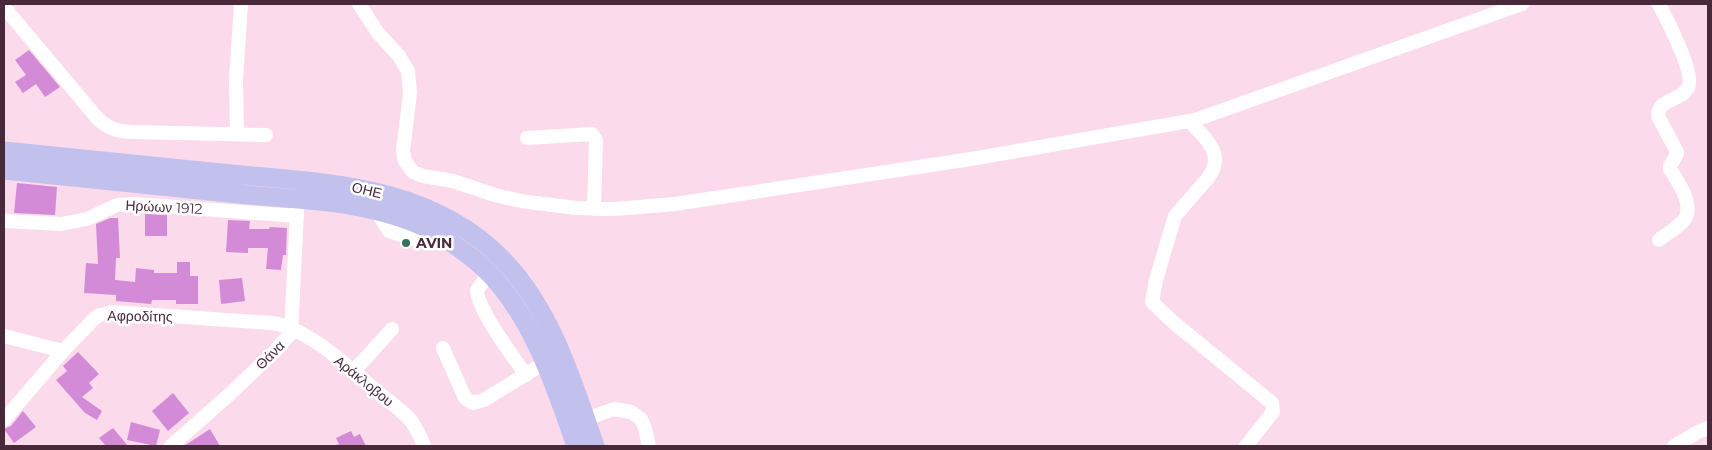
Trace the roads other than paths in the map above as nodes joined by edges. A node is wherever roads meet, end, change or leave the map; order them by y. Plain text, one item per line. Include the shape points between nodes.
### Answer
1 (241, 4) edge
2 (360, 4) edge
3 (1522, 4) edge
4 (1659, 4) edge
5 (4, 7) edge
6 (1189, 121) junction
7 (237, 134) junction
8 (266, 135) dead end
9 (527, 138) dead end
10 (4, 151) edge
11 (4, 170) edge
12 (299, 181) junction
13 (297, 208) junction
14 (594, 209) junction
15 (4, 221) edge
16 (1659, 240) dead end
17 (490, 274) junction
18 (291, 328) junction
19 (392, 329) dead end
20 (4, 336) edge
21 (442, 348) dead end
22 (63, 352) junction
23 (546, 362) junction
24 (354, 371) junction
25 (526, 375) junction
26 (586, 419) junction
27 (4, 420) edge
28 (1708, 428) edge
29 (171, 446) edge
30 (424, 446) edge
31 (576, 446) edge
32 (595, 446) edge
33 (649, 446) edge
34 (1246, 446) edge
35 (1674, 446) edge

1 - 7 street via 236,79
2 - 14 street via 408,71 410,92 403,151 413,172 522,201
3 - 6 street
4 - 16 street via 1682,55 1689,81 1682,94 1663,104 1658,111 1677,152 1670,168 1688,207 1684,220
5 - 7 street via 98,118 111,129 118,132
6 - 14 street via 971,159 675,204
6 - 34 street via 1213,149 1216,164 1213,172 1175,216 1152,302 1272,403 1273,412
7 - 8 street
9 - 14 street via 592,134 596,140
10 - 12 main road, ΟΗΕ
11 - 13 main road, ΟΗΕ
12 - 13 street, Θάνα
12 - 26 main road, ΟΗΕ via 346,185 420,204 457,224 489,248 517,276 540,311
13 - 15 street, Ηρώων 1912 via 135,204 118,205 87,219 61,224
13 - 17 main road, ΟΗΕ via 342,204 413,222 461,251
13 - 18 street, Θάνα
17 - 23 main road, ΟΗΕ via 513,303
17 - 25 street via 477,290 479,300
18 - 22 street, Αφροδίτης via 272,323 112,312 95,318
18 - 24 street, Αράκλοβου
18 - 29 street, Θάνα via 288,337 274,352
19 - 24 street
20 - 22 street
21 - 25 street via 466,398 473,402 484,400
22 - 27 street, Αφροδίτης
23 - 25 street
23 - 31 main road, ΟΗΕ
24 - 30 street, Αράκλοβου via 410,421
26 - 32 main road, ΟΗΕ
26 - 33 street via 614,409 632,412 641,419
28 - 35 street

